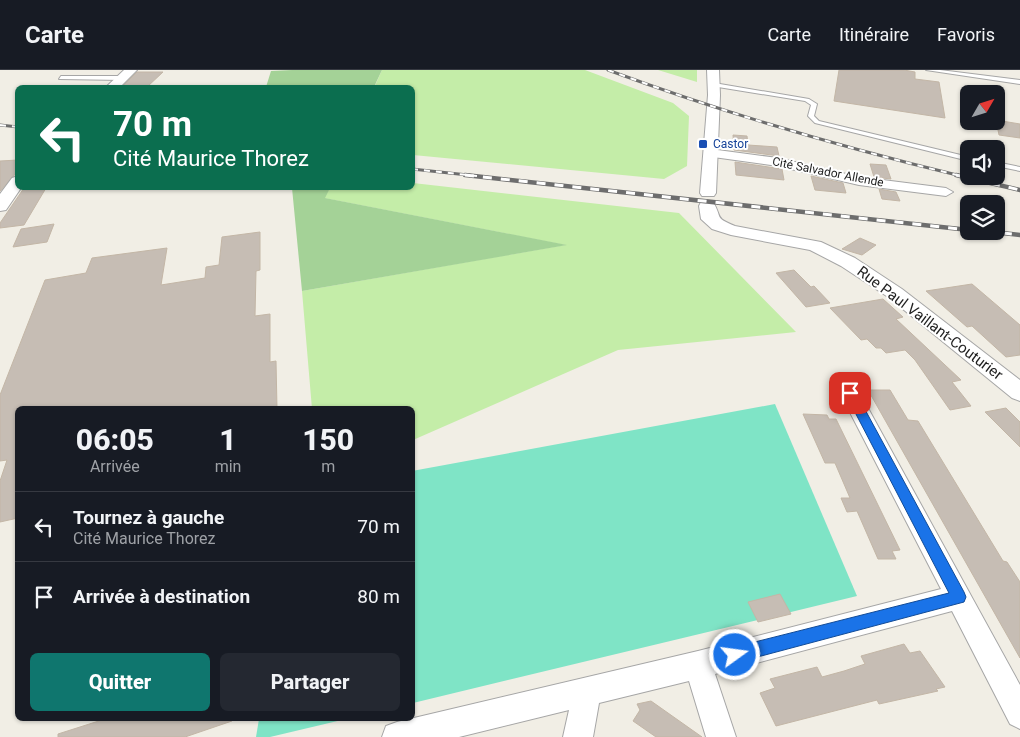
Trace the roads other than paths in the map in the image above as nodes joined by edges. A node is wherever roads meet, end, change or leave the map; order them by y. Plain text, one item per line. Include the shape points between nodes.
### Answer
1 (712, 70) edge
2 (929, 70) edge
3 (126, 74) edge
4 (61, 78) dead end
5 (1020, 82) edge
6 (114, 85) edge
7 (714, 85) junction
8 (710, 152) junction
9 (960, 157) edge
10 (1005, 166) edge
11 (1020, 169) edge
12 (15, 185) edge
13 (946, 192) dead end
14 (0, 206) edge
15 (1020, 392) edge
16 (850, 393) dead end
17 (959, 597) junction
18 (698, 665) junction
19 (587, 691) junction
20 (1020, 714) edge
21 (397, 737) edge
22 (578, 737) edge
23 (721, 737) edge

1 - 7 street, Rue Paul Vaillant-Couturier
2 - 5 lane via 1009,78
3 - 4 lane
3 - 6 street
7 - 8 street, Rue Paul Vaillant-Couturier
7 - 9 lane via 807,100 814,104 811,116 817,122
8 - 13 street, Cité Salvador Allende via 778,162 859,180
8 - 15 street, Rue Paul Vaillant-Couturier via 710,219 724,228 806,244 848,262 895,293
10 - 11 lane
12 - 14 street
16 - 17 street
17 - 18 street
17 - 20 street
18 - 19 street
18 - 23 street
19 - 21 street
19 - 22 street

